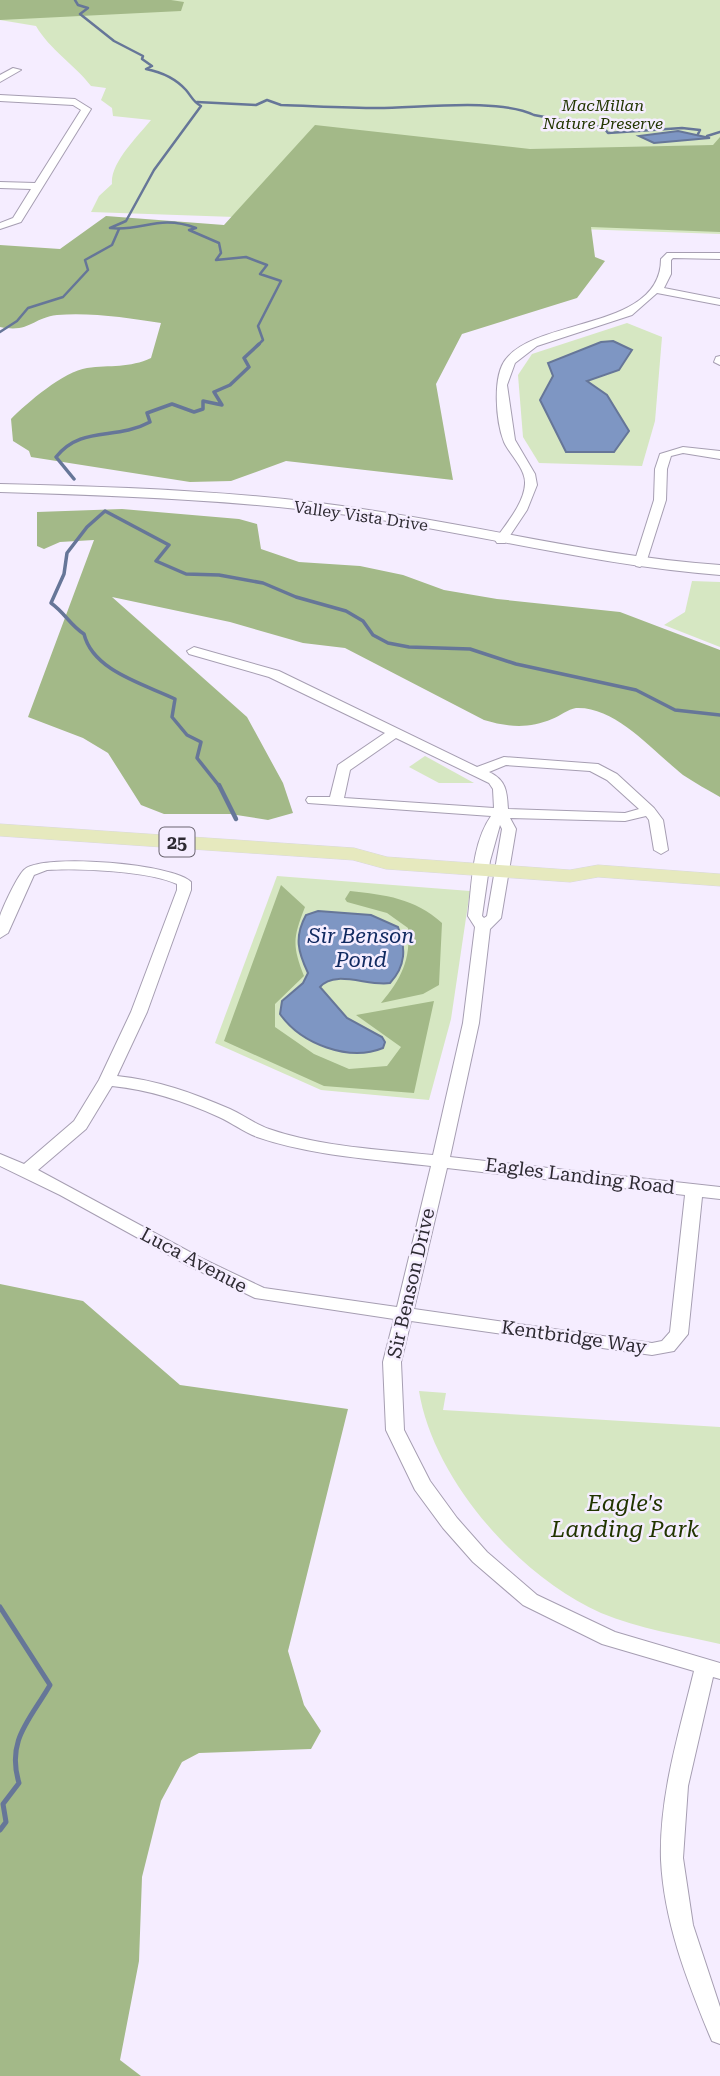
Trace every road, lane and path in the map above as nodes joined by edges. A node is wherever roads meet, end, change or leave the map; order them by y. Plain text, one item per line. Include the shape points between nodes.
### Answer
1 (16, 70) dead end
2 (0, 79) edge
3 (0, 98) edge
4 (0, 185) edge
5 (38, 186) junction
6 (0, 226) edge
7 (720, 256) edge
8 (656, 290) junction
9 (720, 302) edge
10 (720, 454) edge
11 (0, 488) edge
12 (501, 540) junction
13 (640, 563) junction
14 (720, 570) edge
15 (194, 651) dead end
16 (395, 732) junction
17 (480, 771) junction
18 (313, 800) dead end
19 (336, 802) junction
20 (649, 811) junction
21 (501, 813) junction
22 (0, 830) edge
23 (661, 850) dead end
24 (493, 863) junction
25 (720, 880) edge
26 (0, 933) edge
27 (107, 1080) junction
28 (0, 1159) edge
29 (439, 1160) junction
30 (27, 1170) junction
31 (694, 1190) junction
32 (720, 1193) edge
33 (403, 1314) junction
34 (712, 1669) edge
35 (720, 2034) edge

1 - 2 street
3 - 5 street via 86,106
4 - 5 street
5 - 6 street via 17,220
7 - 8 street via 669,256 665,277
8 - 9 street
8 - 12 street via 621,316 533,344 510,361 501,386 509,440 531,485
10 - 13 street via 683,450 666,454 660,500
11 - 12 street, Valley Vista Drive via 142,492 354,512
12 - 13 street, Valley Vista Drive
13 - 14 street, Valley Vista Drive
15 - 16 street via 274,674
16 - 17 street
16 - 19 street via 343,768
17 - 20 street via 504,761 587,765 610,774
17 - 21 street, Sir Benson Drive via 500,789
18 - 19 street
19 - 21 street
20 - 21 street via 625,817
20 - 23 street via 656,820
21 - 24 street, Sir Benson Drive via 509,829
22 - 24 main road, 25 via 354,854 386,863
24 - 25 main road, 25 via 570,876 598,871
24 - 29 street, Sir Benson Drive via 495,918 483,927 472,1015
26 - 27 street via 28,873 35,869 50,865 135,871 179,876 184,881 139,1012
27 - 29 street, Eagles Landing Road via 177,1094 260,1132 303,1144
27 - 30 street via 80,1125
28 - 30 street, Luca Avenue
29 - 31 street, Eagles Landing Road
29 - 33 street, Sir Benson Drive
30 - 33 street, Luca Avenue via 201,1268 261,1294
31 - 32 street, Eagles Landing Road
31 - 33 street, Kentbridge Way via 679,1334 668,1346 652,1349
33 - 34 street, Sir Benson Drive via 392,1362 395,1430 422,1485 450,1523 480,1557 530,1600 609,1638
34 - 35 street via 676,1802 672,1858 679,1911

